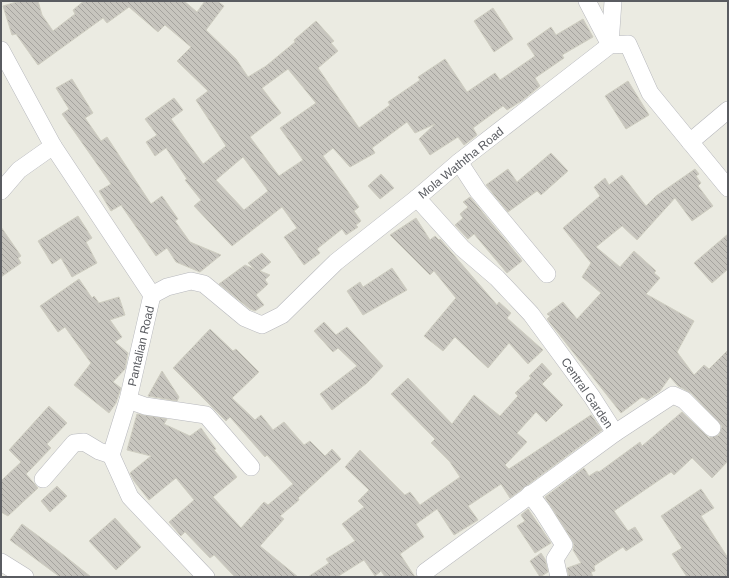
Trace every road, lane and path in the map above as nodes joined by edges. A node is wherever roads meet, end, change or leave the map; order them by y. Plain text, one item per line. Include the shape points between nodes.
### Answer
1 (587, 1) edge
2 (613, 1) edge
3 (610, 45) junction
4 (1, 50) edge
5 (728, 110) edge
6 (690, 142) junction
7 (53, 146) junction
8 (459, 162) junction
9 (728, 188) edge
10 (1, 191) edge
11 (417, 198) junction
12 (547, 274) dead end
13 (152, 295) junction
14 (128, 400) junction
15 (712, 428) dead end
16 (615, 434) junction
17 (111, 455) junction
18 (251, 467) dead end
19 (43, 479) dead end
20 (530, 494) junction
21 (1, 562) edge
22 (425, 572) dead end
23 (25, 577) edge
24 (206, 577) edge
25 (559, 577) edge

1 - 3 street
2 - 3 street
3 - 6 street via 628,44 650,93
3 - 8 street, Mola Waththa Road
4 - 7 street, Pantalian Road
5 - 6 street
6 - 9 street
7 - 10 street via 19,170
7 - 13 street, Pantalian Road
8 - 11 street, Mola Waththa Road
8 - 12 street via 478,191
11 - 13 street, Mola Waththa Road via 336,262 282,315 262,326 245,318 204,284 191,281 167,287
11 - 16 street, Central Garden via 462,248 497,278 531,314 592,397
13 - 14 street, Pantalian Road
14 - 17 street, Pantalian Road
14 - 18 street via 145,406 206,415
15 - 16 street via 684,400 672,395
16 - 20 street, Central Garden
17 - 19 street via 84,442 74,443
17 - 24 street via 130,497
20 - 22 street, Central Garden
20 - 25 street via 564,545 555,559
21 - 23 street

